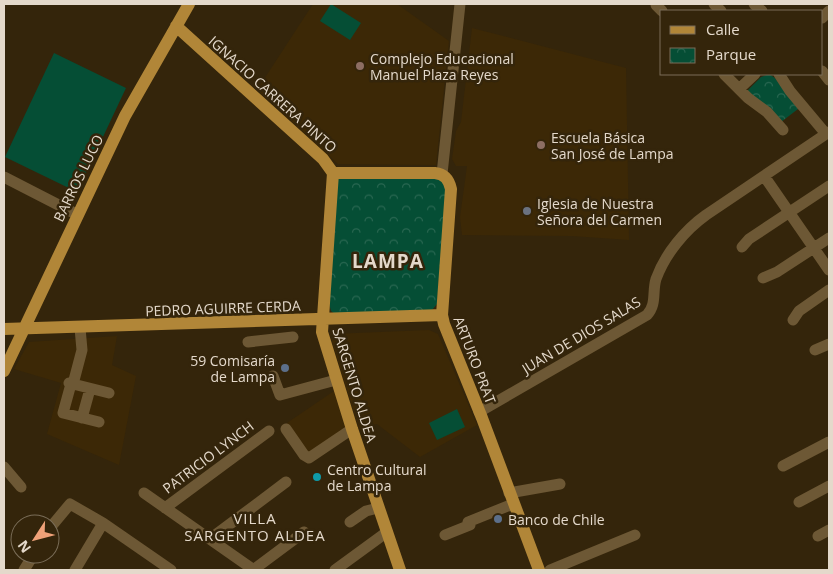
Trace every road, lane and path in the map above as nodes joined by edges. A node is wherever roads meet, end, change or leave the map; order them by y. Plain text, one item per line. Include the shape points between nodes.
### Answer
1 (189, 4) edge
2 (460, 4) edge
3 (176, 26) junction
4 (725, 75) edge
5 (754, 75) edge
6 (780, 75) edge
7 (739, 90) junction
8 (783, 130) dead end
9 (828, 133) edge
10 (333, 172) junction
11 (442, 174) junction
12 (764, 176) junction
13 (4, 177) edge
14 (829, 186) edge
15 (789, 212) junction
16 (78, 215) junction
17 (829, 238) edge
18 (742, 247) dead end
19 (814, 248) junction
20 (829, 270) edge
21 (763, 278) dead end
22 (829, 290) edge
23 (442, 315) junction
24 (322, 320) junction
25 (792, 320) dead end
26 (263, 322) junction
27 (4, 328) edge
28 (80, 328) junction
29 (23, 329) junction
30 (293, 337) dead end
31 (261, 340) junction
32 (248, 342) dead end
33 (829, 344) edge
34 (815, 350) dead end
35 (4, 368) edge
36 (273, 376) dead end
37 (336, 380) junction
38 (71, 384) junction
39 (90, 389) junction
40 (108, 393) dead end
41 (479, 412) junction
42 (82, 418) junction
43 (99, 422) dead end
44 (352, 428) junction
45 (286, 429) dead end
46 (270, 431) dead end
47 (829, 442) edge
48 (783, 466) dead end
49 (4, 467) edge
50 (286, 482) dead end
51 (560, 484) dead end
52 (829, 486) edge
53 (21, 487) dead end
54 (144, 493) dead end
55 (511, 498) junction
56 (799, 502) dead end
57 (165, 508) junction
58 (378, 508) junction
59 (60, 516) edge
60 (350, 522) dead end
61 (103, 523) junction
62 (829, 530) edge
63 (304, 532) dead end
64 (387, 532) junction
65 (445, 535) dead end
66 (635, 535) dead end
67 (818, 536) dead end
68 (210, 540) junction
69 (75, 570) edge
70 (170, 570) edge
71 (253, 570) edge
72 (335, 570) edge
73 (400, 570) edge
74 (539, 570) edge
75 (550, 570) edge

1 - 3 main road, BARROS LUCO
2 - 11 street, ARTURO PRAT
3 - 10 main road, IGNACIO CARRERA PINTO via 323,159
3 - 16 main road, BARROS LUCO via 125,116
4 - 7 street
5 - 7 street
6 - 9 street
7 - 8 street via 767,112
9 - 12 street, JUAN DE DIOS SALAS
10 - 11 main road, IGNACIO CARRERA PINTO
10 - 24 main road, SARGENTO ALDEA
11 - 23 main road, ARTURO PRAT via 451,189
12 - 15 street
12 - 41 street, JUAN DE DIOS SALAS via 685,233 656,279 652,310 647,315
13 - 16 street
14 - 15 street
15 - 18 street via 749,238
15 - 19 street
16 - 29 main road, BARROS LUCO
17 - 19 street
19 - 20 street
19 - 21 street
22 - 25 street via 799,311
23 - 24 main road, PEDRO AGUIRRE CERDA
23 - 41 main road, ARTURO PRAT via 445,330
24 - 26 main road, PEDRO AGUIRRE CERDA
24 - 37 main road, SARGENTO ALDEA via 322,332
26 - 28 main road, PEDRO AGUIRRE CERDA
26 - 31 street
27 - 29 main road, PEDRO AGUIRRE CERDA
28 - 29 main road, PEDRO AGUIRRE CERDA
28 - 38 street via 82,350
29 - 35 main road, BARROS LUCO
30 - 31 street
31 - 32 street
33 - 34 street
36 - 37 street via 280,395
37 - 44 main road, SARGENTO ALDEA
38 - 39 street
38 - 42 street via 63,412
39 - 40 street
39 - 42 street
41 - 55 main road, ARTURO PRAT
42 - 43 street
44 - 45 street via 309,458
44 - 58 main road, SARGENTO ALDEA
46 - 57 street, PATRICIO LYNCH
47 - 48 street
49 - 53 street
50 - 68 street
51 - 55 street
52 - 56 street
54 - 57 street
55 - 65 street via 468,522 470,525
55 - 74 main road, ARTURO PRAT
57 - 68 street
58 - 60 street via 366,511
58 - 64 main road, SARGENTO ALDEA
59 - 61 street via 70,504
61 - 69 street
61 - 70 street
62 - 67 street
63 - 71 street
64 - 72 street
64 - 73 main road, SARGENTO ALDEA
66 - 75 street
68 - 71 street

